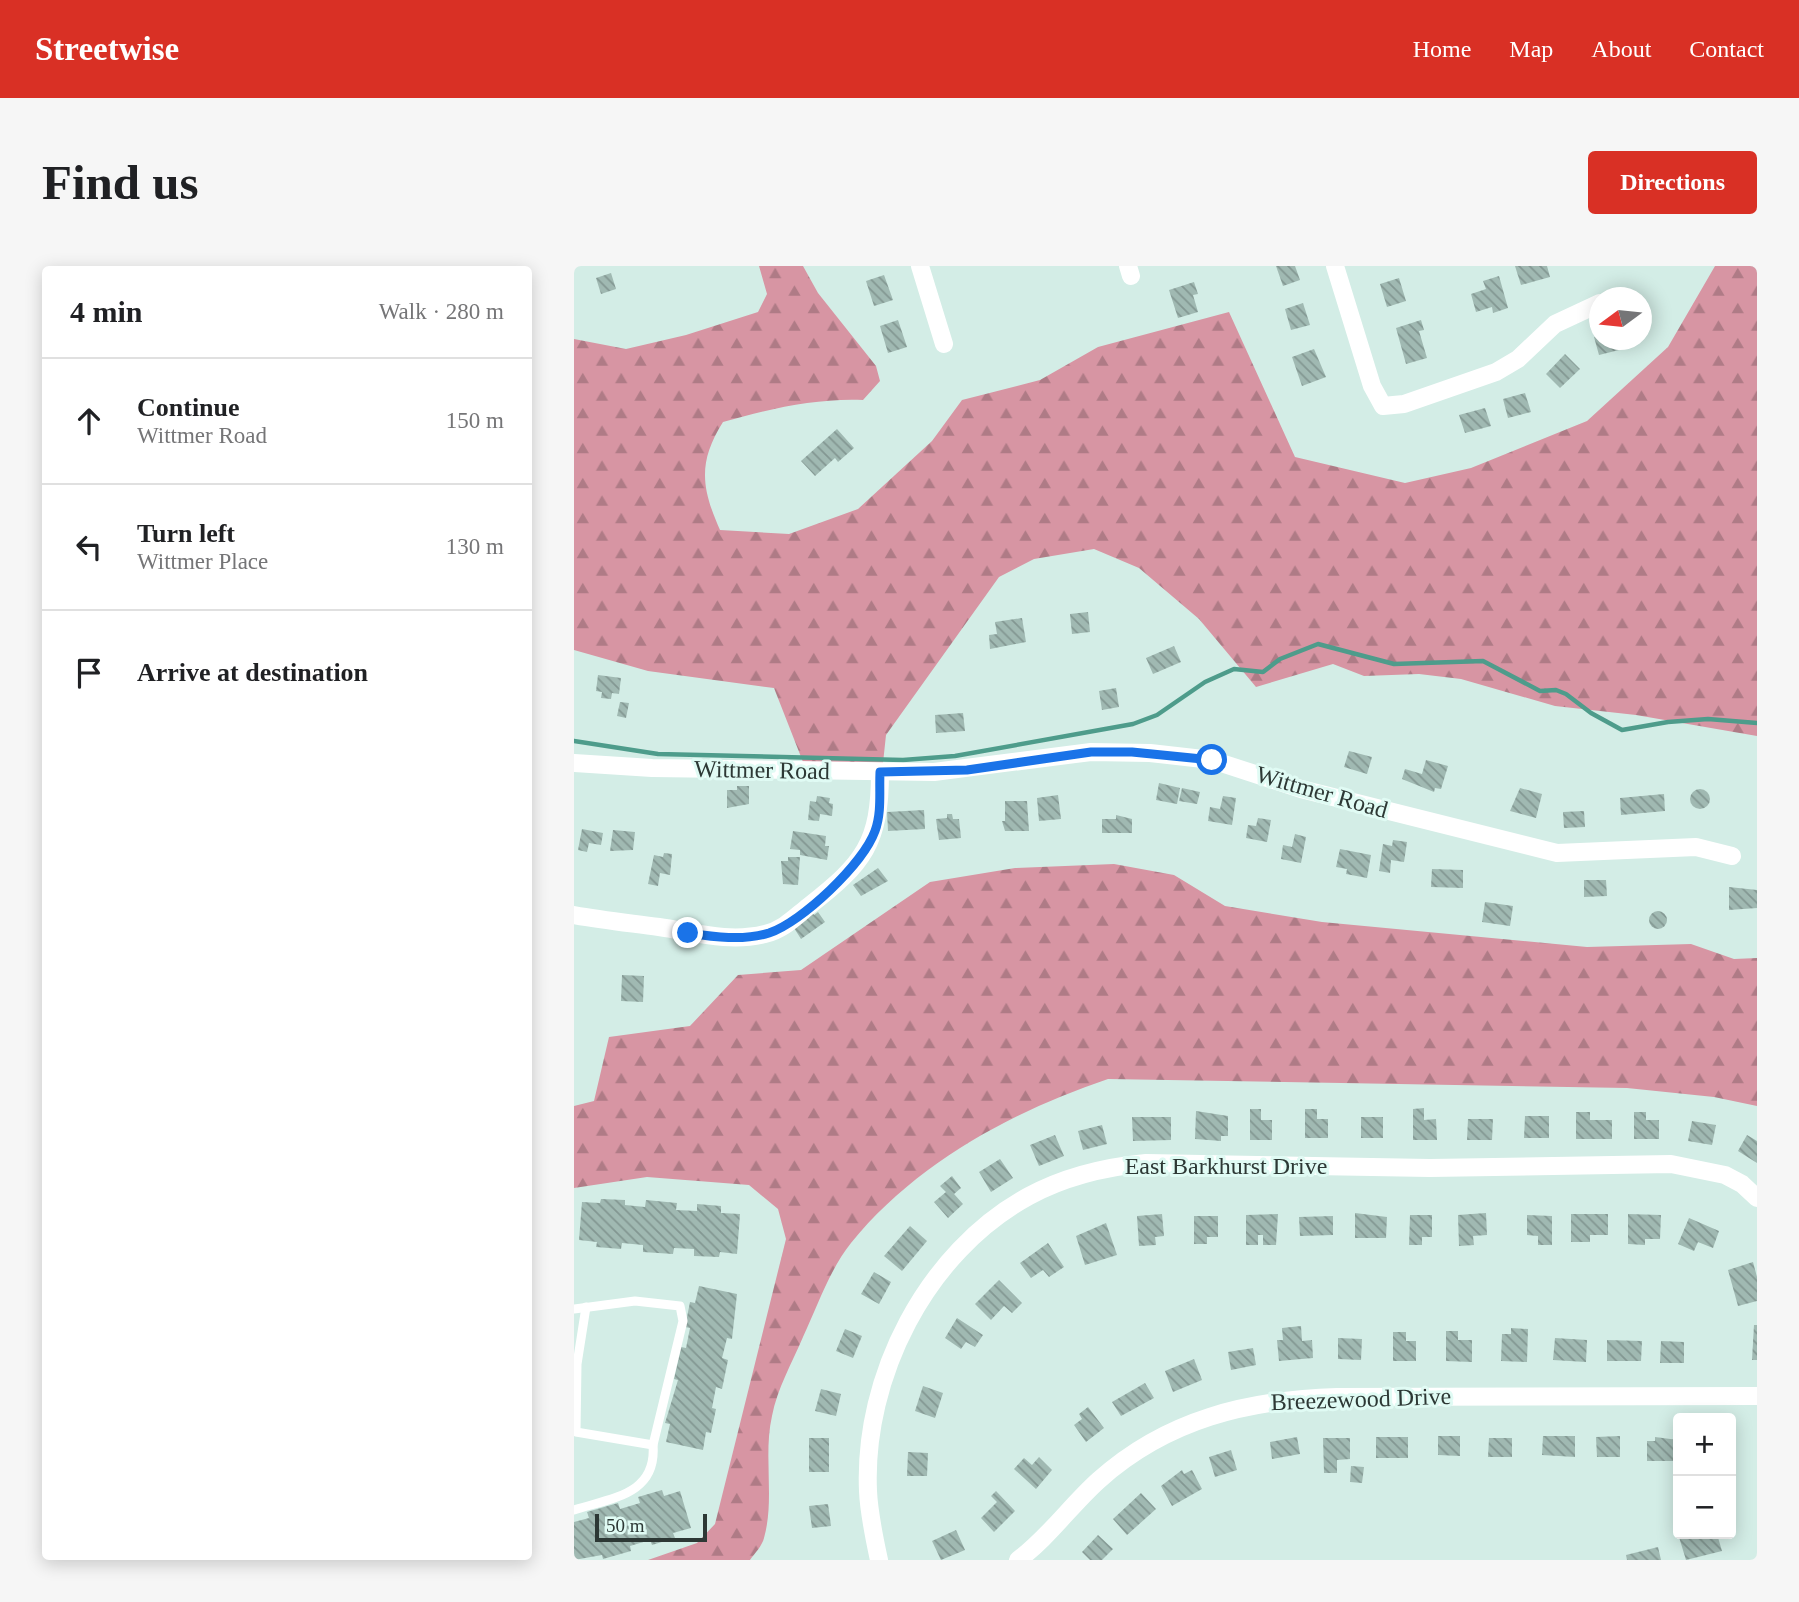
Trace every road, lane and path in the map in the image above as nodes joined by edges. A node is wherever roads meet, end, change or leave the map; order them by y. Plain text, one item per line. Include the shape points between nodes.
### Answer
1 (920, 266) edge
2 (1335, 266) edge
3 (1589, 308) edge
4 (944, 344) dead end
5 (574, 763) edge
6 (880, 772) junction
7 (1732, 856) dead end
8 (574, 915) edge
9 (1757, 1198) edge
10 (586, 1307) junction
11 (574, 1309) edge
12 (1757, 1396) edge
13 (575, 1434) edge
14 (653, 1445) junction
15 (574, 1510) edge
16 (879, 1560) edge
17 (1018, 1560) edge

1 - 4 street
2 - 3 street via 1371,386 1383,405 1404,404 1496,372 1528,351 1555,324
5 - 6 street, Wittmer Road
6 - 7 street, Wittmer Road via 967,770 1091,752 1167,754 1212,760 1301,789 1557,853 1696,847
6 - 8 street via 880,810 865,850 840,882 780,929 731,937
9 - 16 street, East Barkhurst Drive via 1725,1175 1671,1164 1430,1168 1146,1163 1064,1180 1012,1207 959,1251 902,1333 884,1380 869,1448 868,1491
10 - 11 lane
10 - 13 lane via 577,1364
10 - 14 lane via 635,1301 680,1306 678,1345
12 - 17 street, Breezewood Drive via 1337,1396 1236,1407 1177,1429 1138,1451 1100,1479
13 - 14 lane
14 - 15 lane via 654,1459 639,1488

